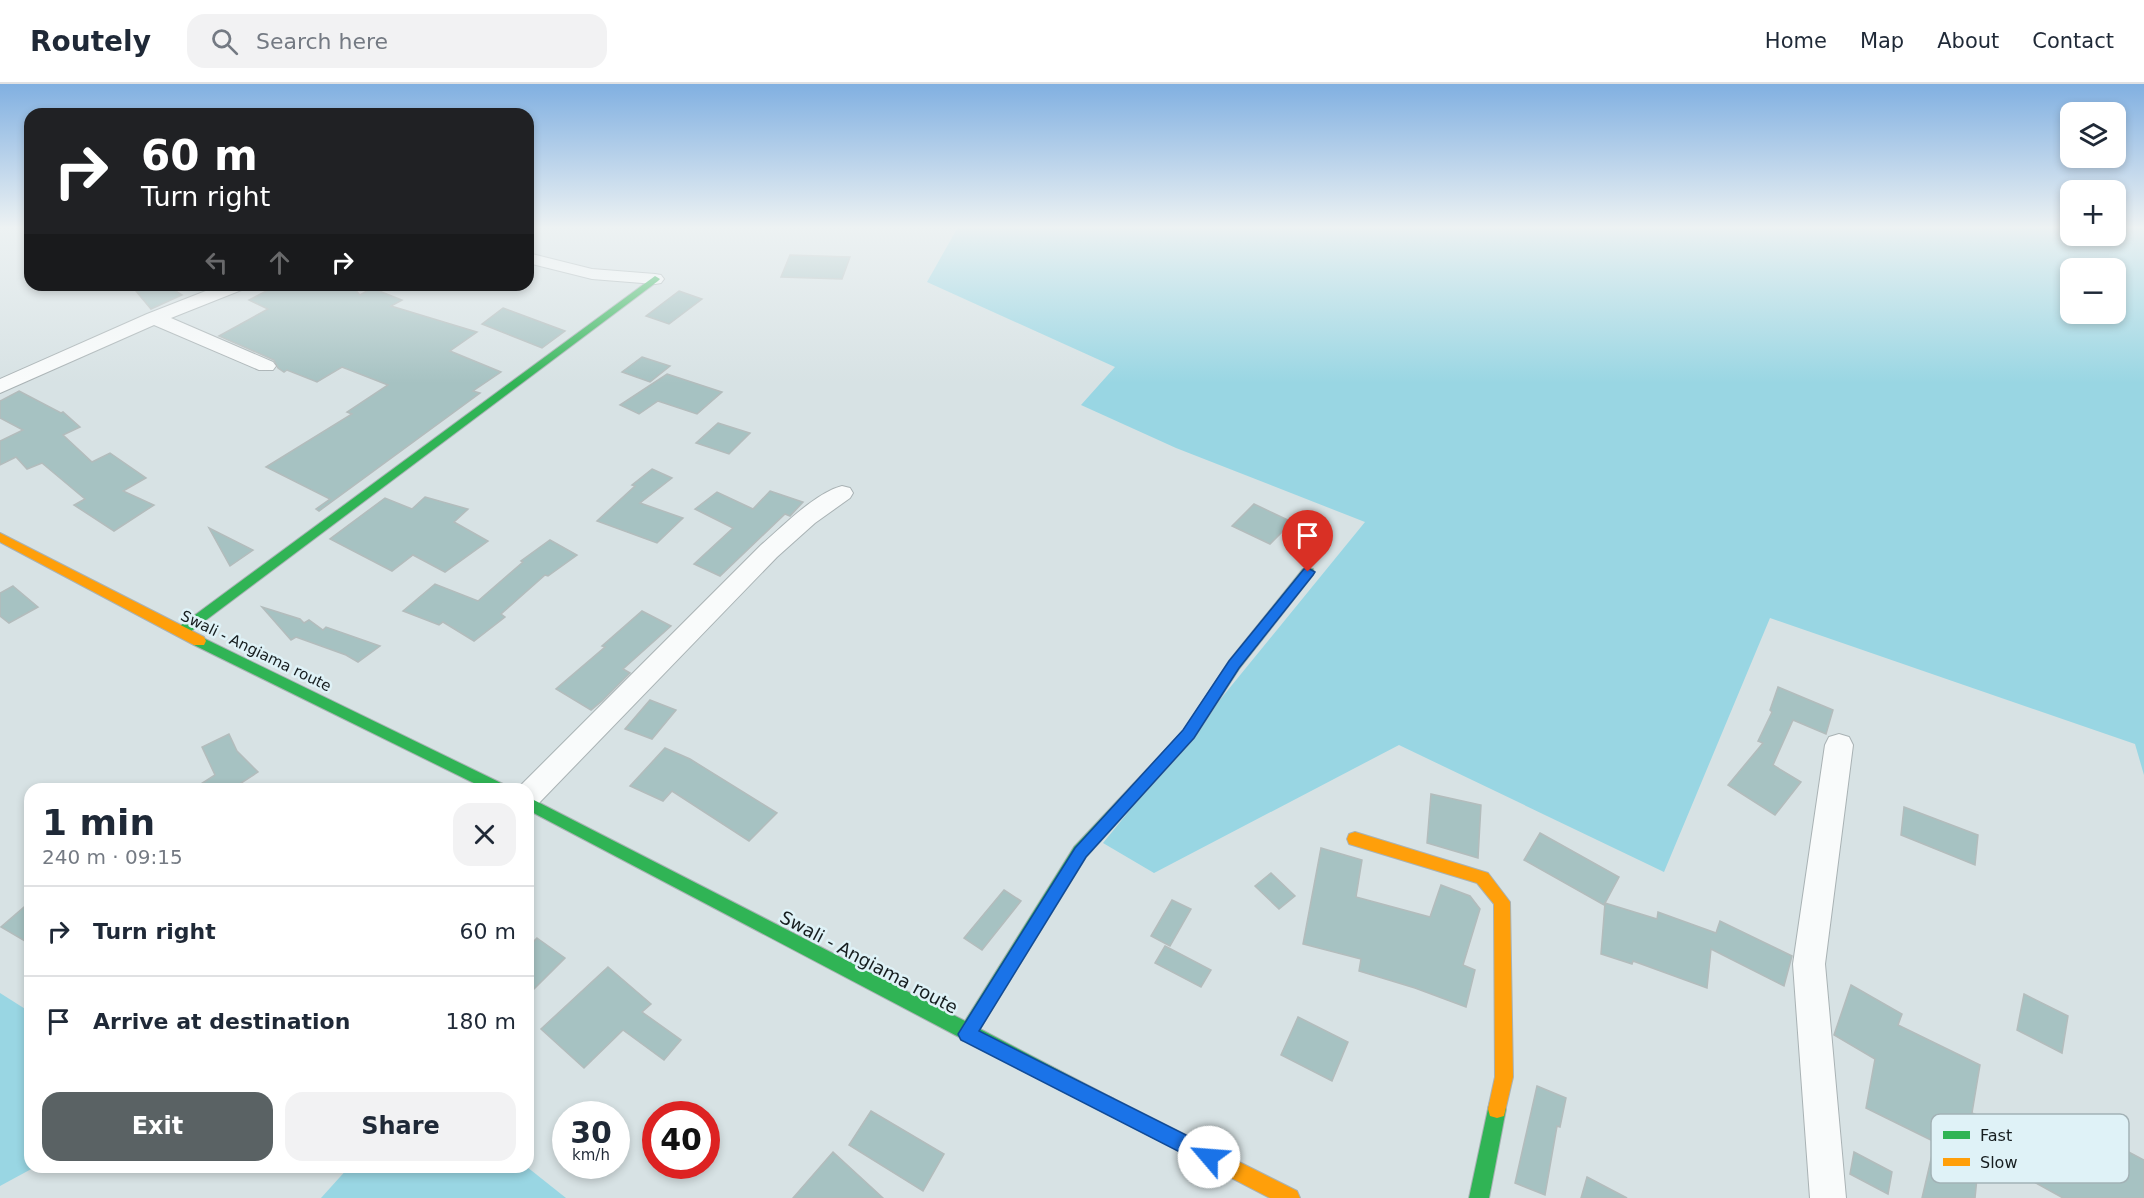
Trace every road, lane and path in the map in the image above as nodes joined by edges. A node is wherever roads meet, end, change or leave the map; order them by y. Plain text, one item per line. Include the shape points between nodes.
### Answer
1 (655, 279) edge
2 (222, 291) edge
3 (154, 318) junction
4 (266, 366) dead end
5 (0, 387) edge
6 (842, 493) dead end
7 (0, 537) edge
8 (1308, 572) dead end
9 (181, 632) junction
10 (1839, 745) dead end
11 (488, 783) edge
12 (534, 790) edge
13 (534, 806) edge
14 (1355, 839) dead end
15 (967, 1034) junction
16 (1290, 1198) edge
17 (1479, 1198) edge
18 (1828, 1198) edge

1 - 9 street
2 - 3 street
3 - 4 street
3 - 5 street
6 - 12 street via 769,551
7 - 9 street, Swali - Angiama route
8 - 15 street via 1234,664 1188,734 1080,852
9 - 11 street, Swali - Angiama route
10 - 18 street via 1809,964
13 - 15 street, Swali - Angiama route
14 - 17 street via 1482,878 1502,902 1504,1077
15 - 16 street, Swali - Angiama route

